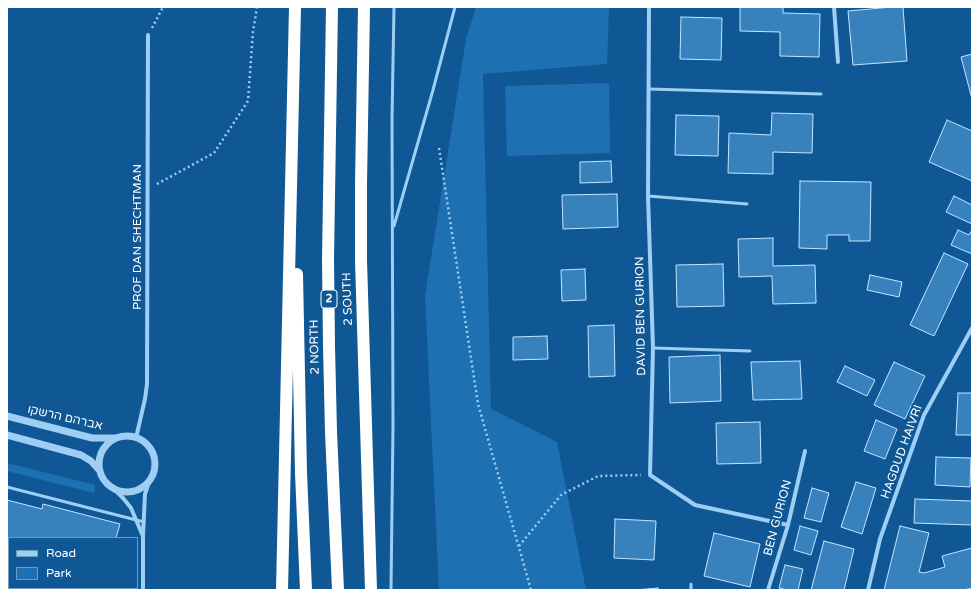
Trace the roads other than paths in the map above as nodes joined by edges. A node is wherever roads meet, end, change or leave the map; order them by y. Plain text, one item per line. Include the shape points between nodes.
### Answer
1 (295, 7) edge
2 (332, 7) edge
3 (364, 7) edge
4 (394, 7) edge
5 (455, 7) edge
6 (650, 7) edge
7 (834, 7) edge
8 (148, 35) road end
9 (838, 62) dead end
10 (649, 89) junction
11 (821, 94) dead end
12 (293, 105) junction
13 (648, 196) junction
14 (747, 204) dead end
15 (392, 244) junction
16 (972, 328) edge
17 (653, 348) junction
18 (750, 351) dead end
19 (7, 416) edge
20 (7, 435) edge
21 (119, 437) junction
22 (136, 438) junction
23 (805, 451) dead end
24 (100, 471) junction
25 (149, 482) junction
26 (7, 487) edge
27 (114, 489) junction
28 (136, 520) junction
29 (144, 522) junction
30 (788, 526) junction
31 (143, 536) junction
32 (691, 584) dead end
33 (143, 590) edge
34 (282, 590) edge
35 (306, 590) edge
36 (338, 590) edge
37 (371, 590) edge
38 (391, 590) edge
39 (691, 590) edge
40 (768, 590) edge
41 (868, 590) edge

1 - 12 highway
2 - 36 highway, 2 NORTH / 2 via 328,259 331,432
3 - 37 highway, 2 SOUTH via 361,260
4 - 15 lane
5 - 15 lane via 394,225
6 - 10 street, DAVID BEN GURION
7 - 9 street
8 - 22 street, PROF DAN SHECHTMAN via 147,384
10 - 11 lane
10 - 13 street, DAVID BEN GURION
12 - 34 highway
12 - 35 highway
13 - 14 lane
13 - 17 street, DAVID BEN GURION
15 - 38 lane
16 - 41 street, HAGDUD HAIVRI via 924,415 880,539
17 - 18 lane
17 - 30 street, DAVID BEN GURION via 650,475 695,505
19 - 21 street, אברהם הרשקו via 92,438
20 - 24 street via 81,455
21 - 22 street
21 - 24 street via 102,451
22 - 25 street via 149,446 154,456 155,467
23 - 30 street, BEN GURION
24 - 27 street via 106,482
25 - 27 street via 141,489 130,492
25 - 29 street via 145,494
26 - 28 lane
27 - 28 street via 127,503
28 - 29 lane
28 - 31 street
29 - 31 street
30 - 40 street, BEN GURION
31 - 33 street
32 - 39 lane

